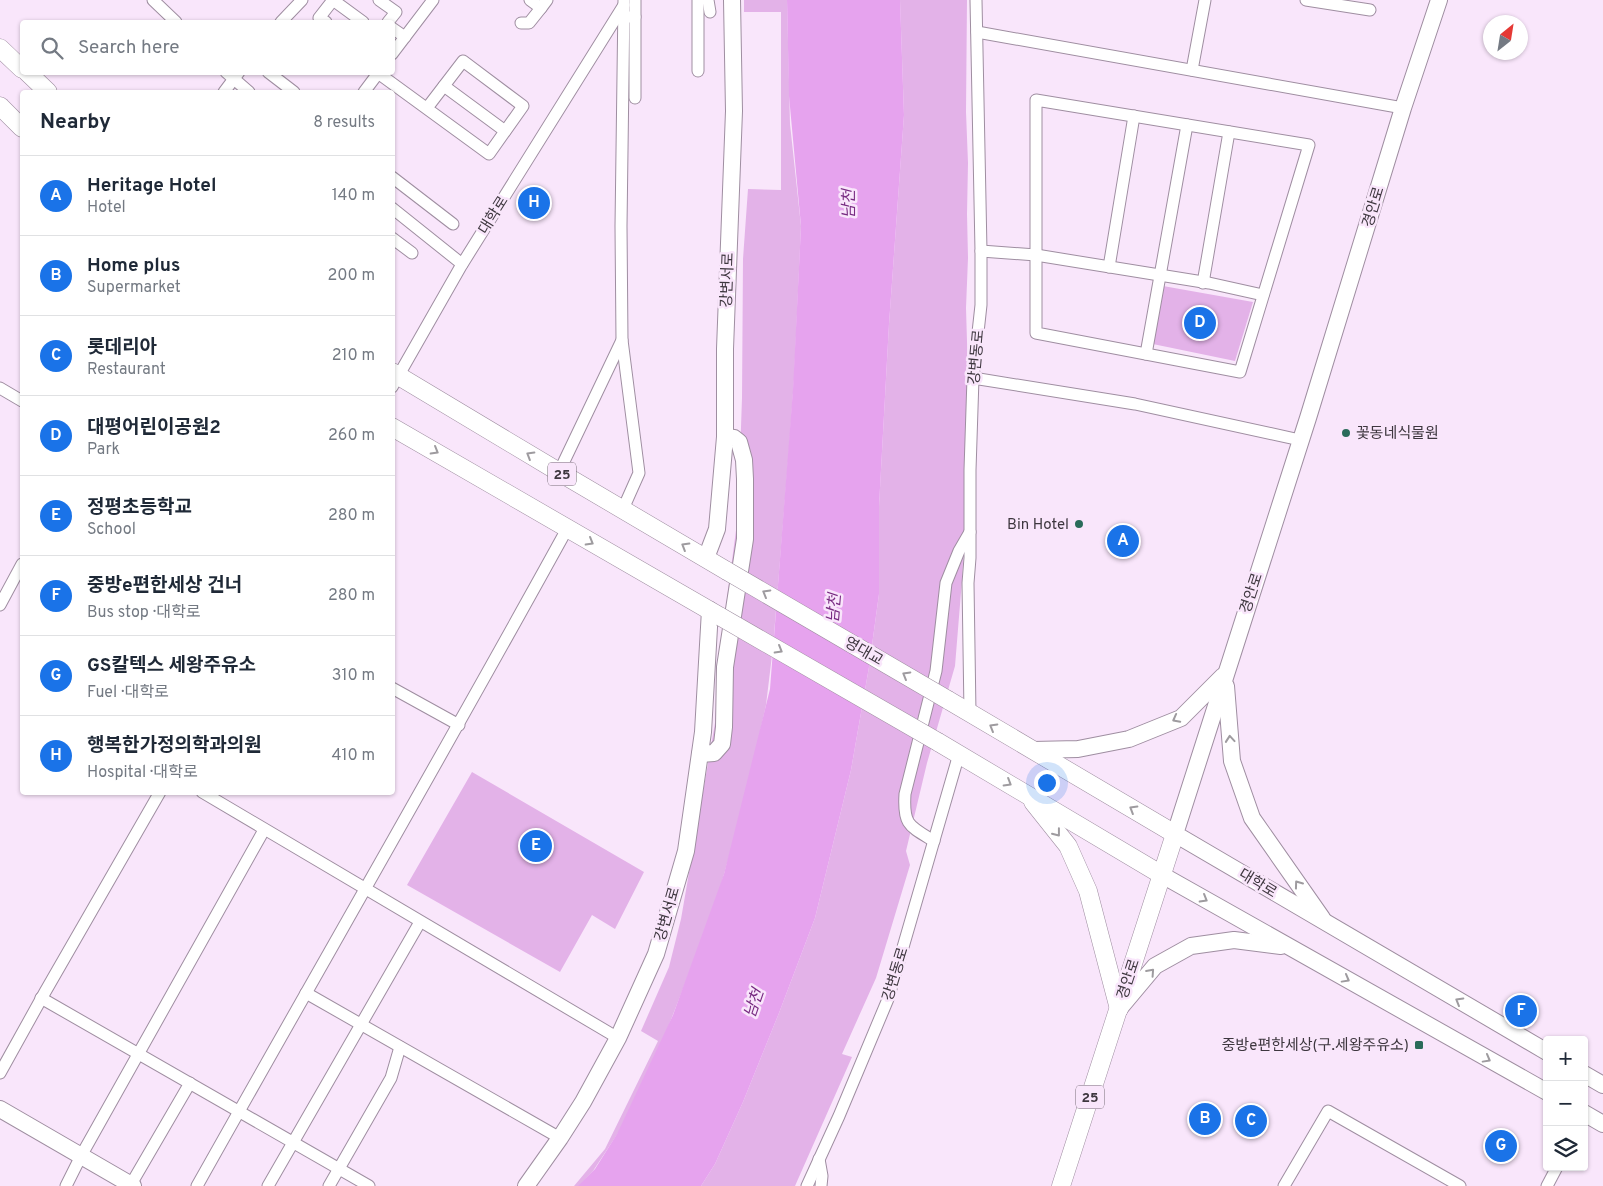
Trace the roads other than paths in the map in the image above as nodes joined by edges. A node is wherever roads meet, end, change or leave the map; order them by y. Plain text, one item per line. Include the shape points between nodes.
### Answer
1 (153, 0) edge
2 (302, 0) edge
3 (333, 0) edge
4 (379, 0) edge
5 (433, 0) edge
6 (530, 0) edge
7 (635, 0) edge
8 (698, 0) edge
9 (732, 0) edge
10 (976, 0) edge
11 (1205, 0) edge
12 (1306, 0) edge
13 (1439, 0) edge
14 (544, 4) edge
15 (626, 8) edge
16 (1370, 10) dead end
17 (174, 20) edge
18 (283, 20) edge
19 (322, 20) edge
20 (360, 20) edge
21 (390, 20) edge
22 (521, 23) dead end
23 (395, 30) edge
24 (977, 32) junction
25 (405, 37) junction
26 (0, 48) edge
27 (395, 50) edge
28 (20, 67) edge
29 (1192, 70) junction
30 (698, 71) dead end
31 (30, 75) edge
32 (233, 75) edge
33 (272, 75) edge
34 (377, 75) edge
35 (382, 75) edge
36 (444, 86) junction
37 (46, 90) edge
38 (225, 90) edge
39 (247, 90) edge
40 (291, 90) edge
41 (366, 90) edge
42 (635, 98) dead end
43 (0, 106) edge
44 (427, 108) junction
45 (1404, 108) junction
46 (1134, 116) junction
47 (1186, 125) junction
48 (20, 126) edge
49 (505, 131) junction
50 (1229, 132) junction
51 (395, 179) edge
52 (395, 210) edge
53 (453, 224) dead end
54 (395, 240) edge
55 (981, 251) junction
56 (412, 253) dead end
57 (1036, 255) junction
58 (462, 264) junction
59 (1109, 267) junction
60 (1160, 276) junction
61 (1203, 283) junction
62 (1263, 295) junction
63 (622, 340) junction
64 (1146, 354) junction
65 (395, 377) edge
66 (973, 378) junction
67 (395, 380) edge
68 (0, 388) edge
69 (20, 400) edge
70 (395, 428) edge
71 (725, 437) junction
72 (1300, 440) junction
73 (558, 472) junction
74 (623, 509) junction
75 (567, 529) junction
76 (970, 532) junction
77 (706, 558) junction
78 (20, 568) edge
79 (727, 571) joint
80 (0, 605) edge
81 (716, 614) junction
82 (1225, 674) junction
83 (395, 690) edge
84 (970, 713) junction
85 (459, 725) junction
86 (1033, 750) junction
87 (700, 754) junction
88 (959, 754) junction
89 (1027, 794) junction
90 (158, 795) edge
91 (207, 795) edge
92 (264, 830) junction
93 (1175, 834) junction
94 (934, 841) junction
95 (1162, 875) junction
96 (364, 888) junction
97 (420, 922) junction
98 (1326, 924) junction
99 (1288, 947) junction
100 (306, 993) junction
101 (41, 998) junction
102 (1118, 1009) junction
103 (361, 1024) junction
104 (618, 1038) junction
105 (400, 1047) junction
106 (1543, 1050) edge
107 (138, 1054) junction
108 (0, 1073) edge
109 (1588, 1076) edge
110 (190, 1083) junction
111 (1603, 1085) edge
112 (1543, 1090) edge
113 (0, 1109) edge
114 (239, 1112) junction
115 (1588, 1117) edge
116 (1603, 1124) edge
117 (560, 1138) junction
118 (293, 1142) junction
119 (81, 1156) junction
120 (819, 1160) junction
121 (339, 1169) junction
122 (1555, 1171) edge
123 (66, 1186) edge
124 (131, 1186) edge
125 (197, 1186) edge
126 (268, 1186) edge
127 (330, 1186) edge
128 (369, 1186) edge
129 (526, 1186) edge
130 (807, 1186) edge
131 (821, 1186) edge
132 (1061, 1186) edge
133 (1284, 1186) edge
134 (1460, 1186) edge
135 (1547, 1186) edge

1 - 17 street
2 - 18 street
3 - 19 street via 319,18
3 - 20 street
4 - 21 street via 396,12
5 - 25 street
6 - 14 street
7 - 15 street
8 - 30 street
9 - 71 street, 강변서로 via 734,111
10 - 24 street, 강변동로
11 - 29 street
12 - 16 street
13 - 45 street, 경안로
14 - 22 street via 529,23
15 - 42 street
15 - 58 street, 대학로
15 - 63 street
23 - 25 street
24 - 29 street
24 - 55 street, 강변동로
25 - 27 street
26 - 28 main road
29 - 45 street
31 - 37 main road
32 - 38 street
32 - 39 street
33 - 40 street
34 - 41 street
35 - 44 street
36 - 44 street
36 - 49 street
36 - 49 street via 462,61 523,106
43 - 48 main road
44 - 49 street via 489,154
45 - 72 street, 경안로
46 - 47 street
46 - 57 street via 1036,100
46 - 59 street
47 - 50 street
47 - 60 street
50 - 61 street
50 - 62 street via 1309,145
51 - 53 street
52 - 58 street
54 - 56 street
55 - 57 street
55 - 66 street, 강변동로 via 981,305
57 - 59 street
57 - 64 street via 1036,333
58 - 65 street, 대학로
59 - 60 street
60 - 61 street
60 - 64 street
61 - 62 street
62 - 64 street via 1240,372
63 - 73 street
63 - 74 street via 639,473
66 - 72 street via 1135,404
66 - 76 street, 강변동로
73 -> 67 main road, 대학로 / 25
68 - 69 street
70 -> 75 main road
71 - 77 street, 강변서로 via 716,529
71 - 87 street via 739,442 744,460 745,539 725,667 722,744 714,752
72 - 82 street, 경안로
73 - 74 main road, 대학로 / 25
77 -> 74 main road, 대학로 / 25
75 -> 81 main road
75 - 85 street
76 - 84 street, 강변동로
76 - 94 street via 958,551 946,584 936,671 906,794 904,812 909,823
77 - 79 main road, 대학로 / 25
78 - 80 street
84 -> 79 main road, 영대교 / 25, bridge
81 - 87 street, 강변서로
81 -> 88 main road, bridge
82 -> 86 street via 1180,718 1129,739 1078,749
82 - 93 street, 경안로
98 -> 82 street via 1252,818 1232,761
83 - 85 street
86 -> 84 main road, 대학로 / 25
85 - 96 street
93 -> 86 main road, 대학로 / 25
87 - 104 street, 강변서로 via 686,851 656,954
88 -> 89 main road
88 - 94 street, 강변동로
89 - 95 main road
89 -> 102 main road via 1068,846 1088,891
90 - 101 street
91 - 92 street
92 - 96 street
92 - 107 street
93 - 95 main road, 경안로 / 25
93 - 98 street, 대학로
94 - 120 street, 강변동로 via 888,999
95 -> 99 street
95 - 102 main road, 경안로 / 25
96 - 97 street
96 - 100 street
97 - 103 street
97 - 104 street
106 -> 98 street, 대학로
102 -> 99 street via 1155,966 1191,946 1234,940
99 -> 112 street
100 - 103 street
100 - 114 street
101 - 107 street
101 - 108 street
102 - 132 main road, 경안로 / 25
103 - 105 street
103 - 118 street
104 - 117 street, 강변서로
105 - 117 street
105 - 121 street via 391,1078
107 - 110 street
107 - 119 street
109 - 111 street
110 - 114 street
110 - 124 street
113 - 119 street
114 - 118 street
114 - 125 street
115 - 116 street
117 - 129 street, 강변서로
118 - 121 street
118 - 126 street
119 - 123 street
119 - 124 street
120 - 130 street, 강변동로
120 - 131 street
121 - 127 street
121 - 128 street
122 - 135 street
133 - 134 street via 1328,1111

